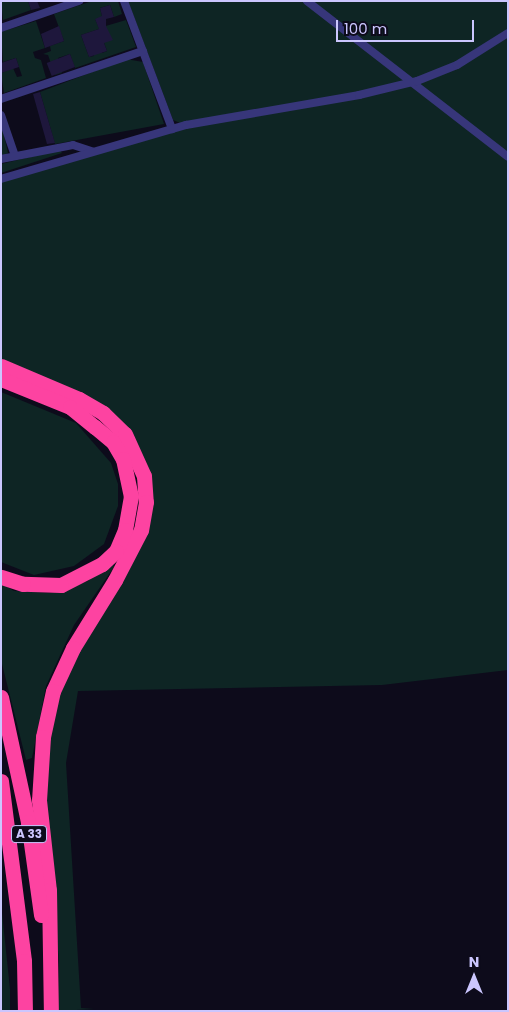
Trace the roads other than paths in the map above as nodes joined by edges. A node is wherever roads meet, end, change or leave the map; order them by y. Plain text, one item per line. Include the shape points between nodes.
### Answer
1 (79, 1) edge
2 (124, 1) edge
3 (307, 1) edge
4 (1, 28) edge
5 (508, 33) edge
6 (143, 51) junction
7 (408, 83) junction
8 (1, 99) edge
9 (1, 114) edge
10 (172, 129) junction
11 (92, 151) junction
12 (15, 156) junction
13 (508, 158) edge
14 (1, 159) edge
15 (1, 179) edge
16 (1, 366) edge
17 (1, 379) edge
18 (1, 576) edge
19 (1, 697) edge
20 (1, 781) edge
21 (1, 822) edge
22 (13, 867) junction
23 (50, 974) junction
24 (25, 1011) edge
25 (51, 1011) edge

1 - 4 street
2 - 6 street
3 - 7 street
5 - 7 street via 457,65
6 - 8 street
6 - 10 street
7 - 10 street
7 - 13 street
9 - 12 street
10 - 11 street
11 - 12 street via 73,146
11 - 15 street
12 - 14 street
16 - 23 highway via 80,399 103,413 125,434 144,476 146,502 141,530 73,648 53,691 43,737 39,800 49,890
17 - 18 highway via 70,407 113,442 123,459 131,496 125,530 116,550 102,564 61,585 23,584
19 - 23 highway, A 33 via 28,822
20 - 22 highway, A 33
21 - 22 highway
22 - 24 highway, A 33 via 24,961
23 - 25 highway, A 33

